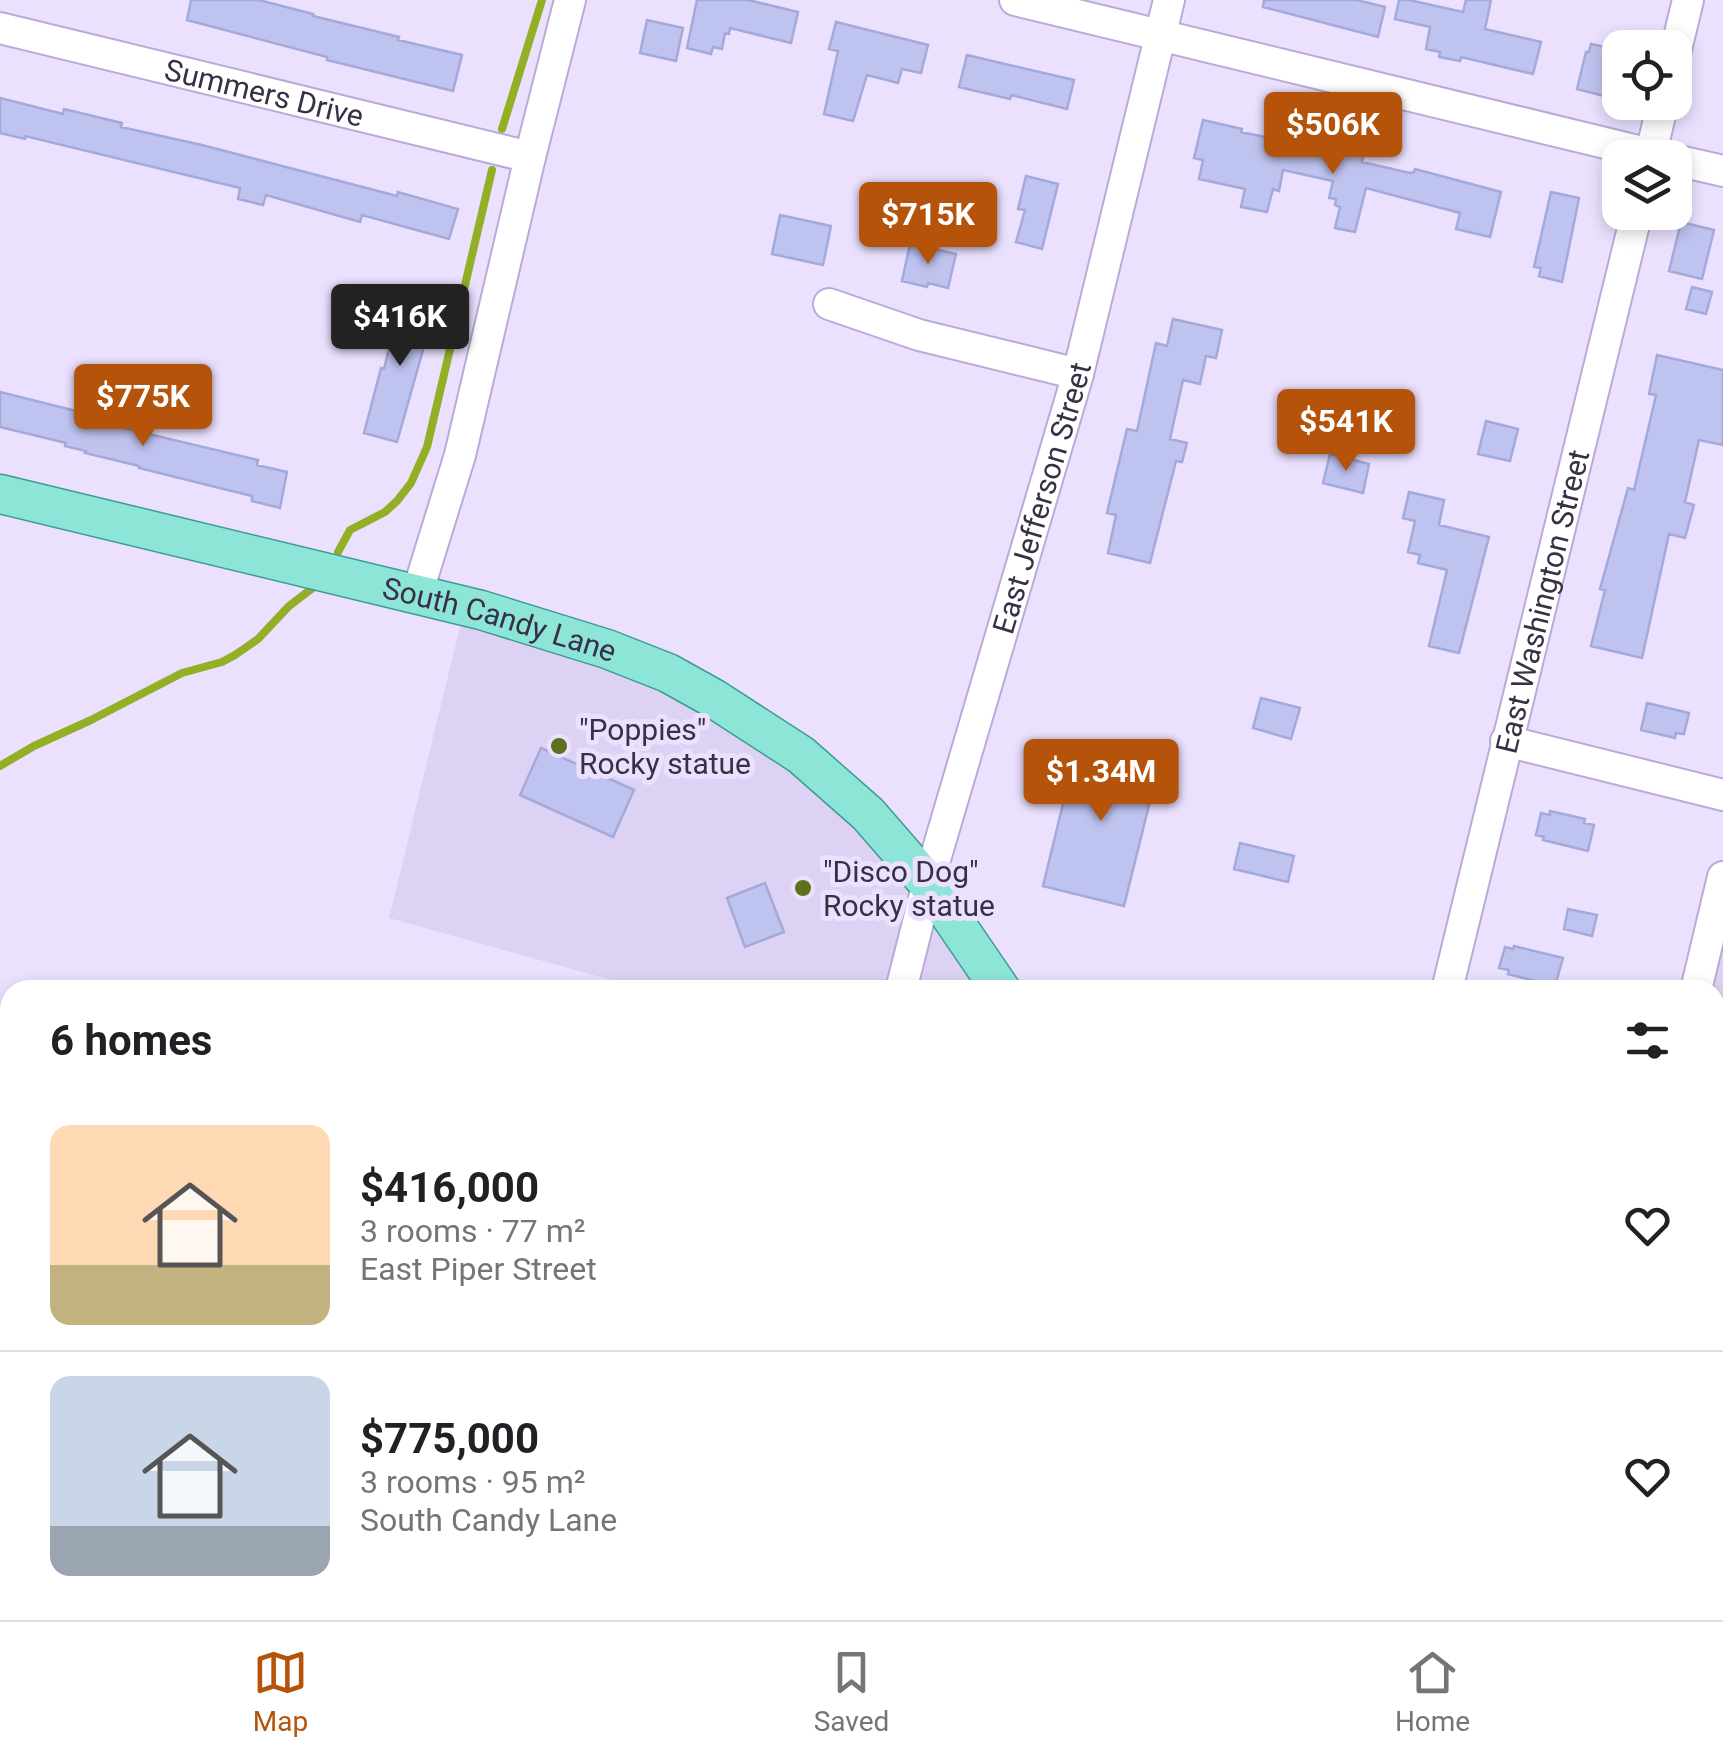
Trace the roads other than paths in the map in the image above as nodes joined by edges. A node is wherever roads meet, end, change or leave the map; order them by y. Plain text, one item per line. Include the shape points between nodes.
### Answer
1 (570, 0) edge
2 (1015, 0) edge
3 (1169, 0) edge
4 (1688, 0) edge
5 (0, 28) edge
6 (1681, 30) edge
7 (1160, 36) junction
8 (1602, 143) edge
9 (530, 158) junction
10 (1692, 164) edge
11 (1723, 171) edge
12 (1633, 230) edge
13 (829, 304) dead end
14 (1078, 374) junction
15 (0, 494) edge
16 (417, 594) junction
17 (1506, 741) junction
18 (1723, 795) edge
19 (1723, 877) edge
20 (928, 882) junction
21 (904, 980) edge
22 (995, 980) edge
23 (1449, 980) edge
24 (1698, 980) edge

1 - 9 street
2 - 7 street
3 - 7 street, East Jefferson Street
4 - 6 street
5 - 9 street, Summers Drive
7 - 8 street
7 - 14 street, East Jefferson Street
9 - 16 street via 460,455
10 - 11 street
12 - 17 street, East Washington Street
13 - 14 street via 919,335
14 - 20 street, East Jefferson Street
15 - 16 main road, South Candy Lane
16 - 20 main road, South Candy Lane via 668,672 801,754 868,814
17 - 18 street
17 - 23 street, East Washington Street
19 - 24 street
20 - 21 street, East Jefferson Street
20 - 22 main road, South Candy Lane

